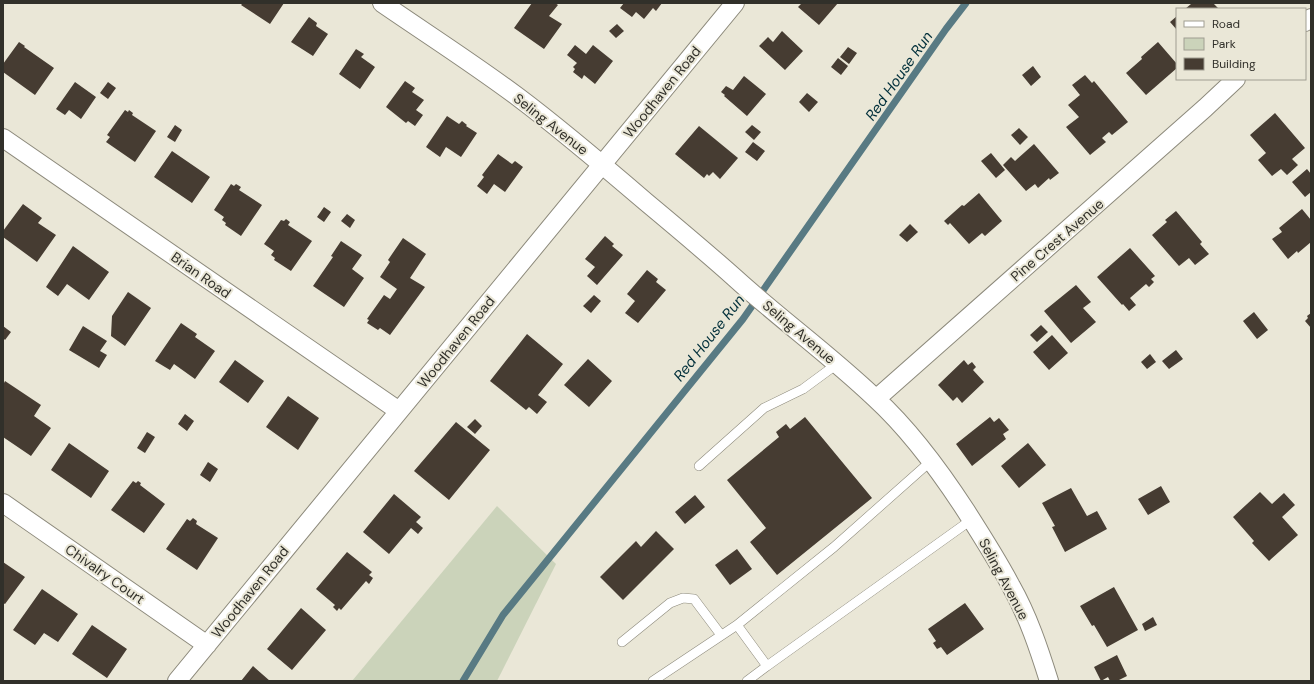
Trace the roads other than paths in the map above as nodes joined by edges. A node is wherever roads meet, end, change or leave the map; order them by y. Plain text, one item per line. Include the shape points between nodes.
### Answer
1 (735, 3) edge
2 (385, 4) edge
3 (1235, 80) edge
4 (3, 138) edge
5 (602, 164) junction
6 (837, 364) junction
7 (876, 399) junction
8 (399, 412) junction
9 (931, 461) junction
10 (699, 466) dead end
11 (3, 503) edge
12 (971, 520) junction
13 (737, 625) junction
14 (722, 635) junction
15 (622, 642) dead end
16 (207, 645) junction
17 (767, 666) junction
18 (652, 680) edge
19 (177, 681) edge
20 (747, 681) edge
21 (1049, 681) edge

1 - 5 street, Woodhaven Road
2 - 5 street, Seling Avenue via 518,97
3 - 7 street, Pine Crest Avenue
4 - 8 street, Brian Road
5 - 6 street, Seling Avenue
5 - 8 street, Woodhaven Road
6 - 7 street, Seling Avenue
6 - 10 lane via 803,389 764,408
7 - 9 street, Seling Avenue
8 - 16 street, Woodhaven Road
9 - 12 street, Seling Avenue
9 - 13 lane via 834,547
11 - 16 street, Chivalry Court
12 - 17 lane
12 - 21 street, Seling Avenue via 1012,588
13 - 14 lane
13 - 17 lane
14 - 15 lane via 694,599 683,598 670,603
14 - 18 lane
16 - 19 street, Woodhaven Road
17 - 20 lane

